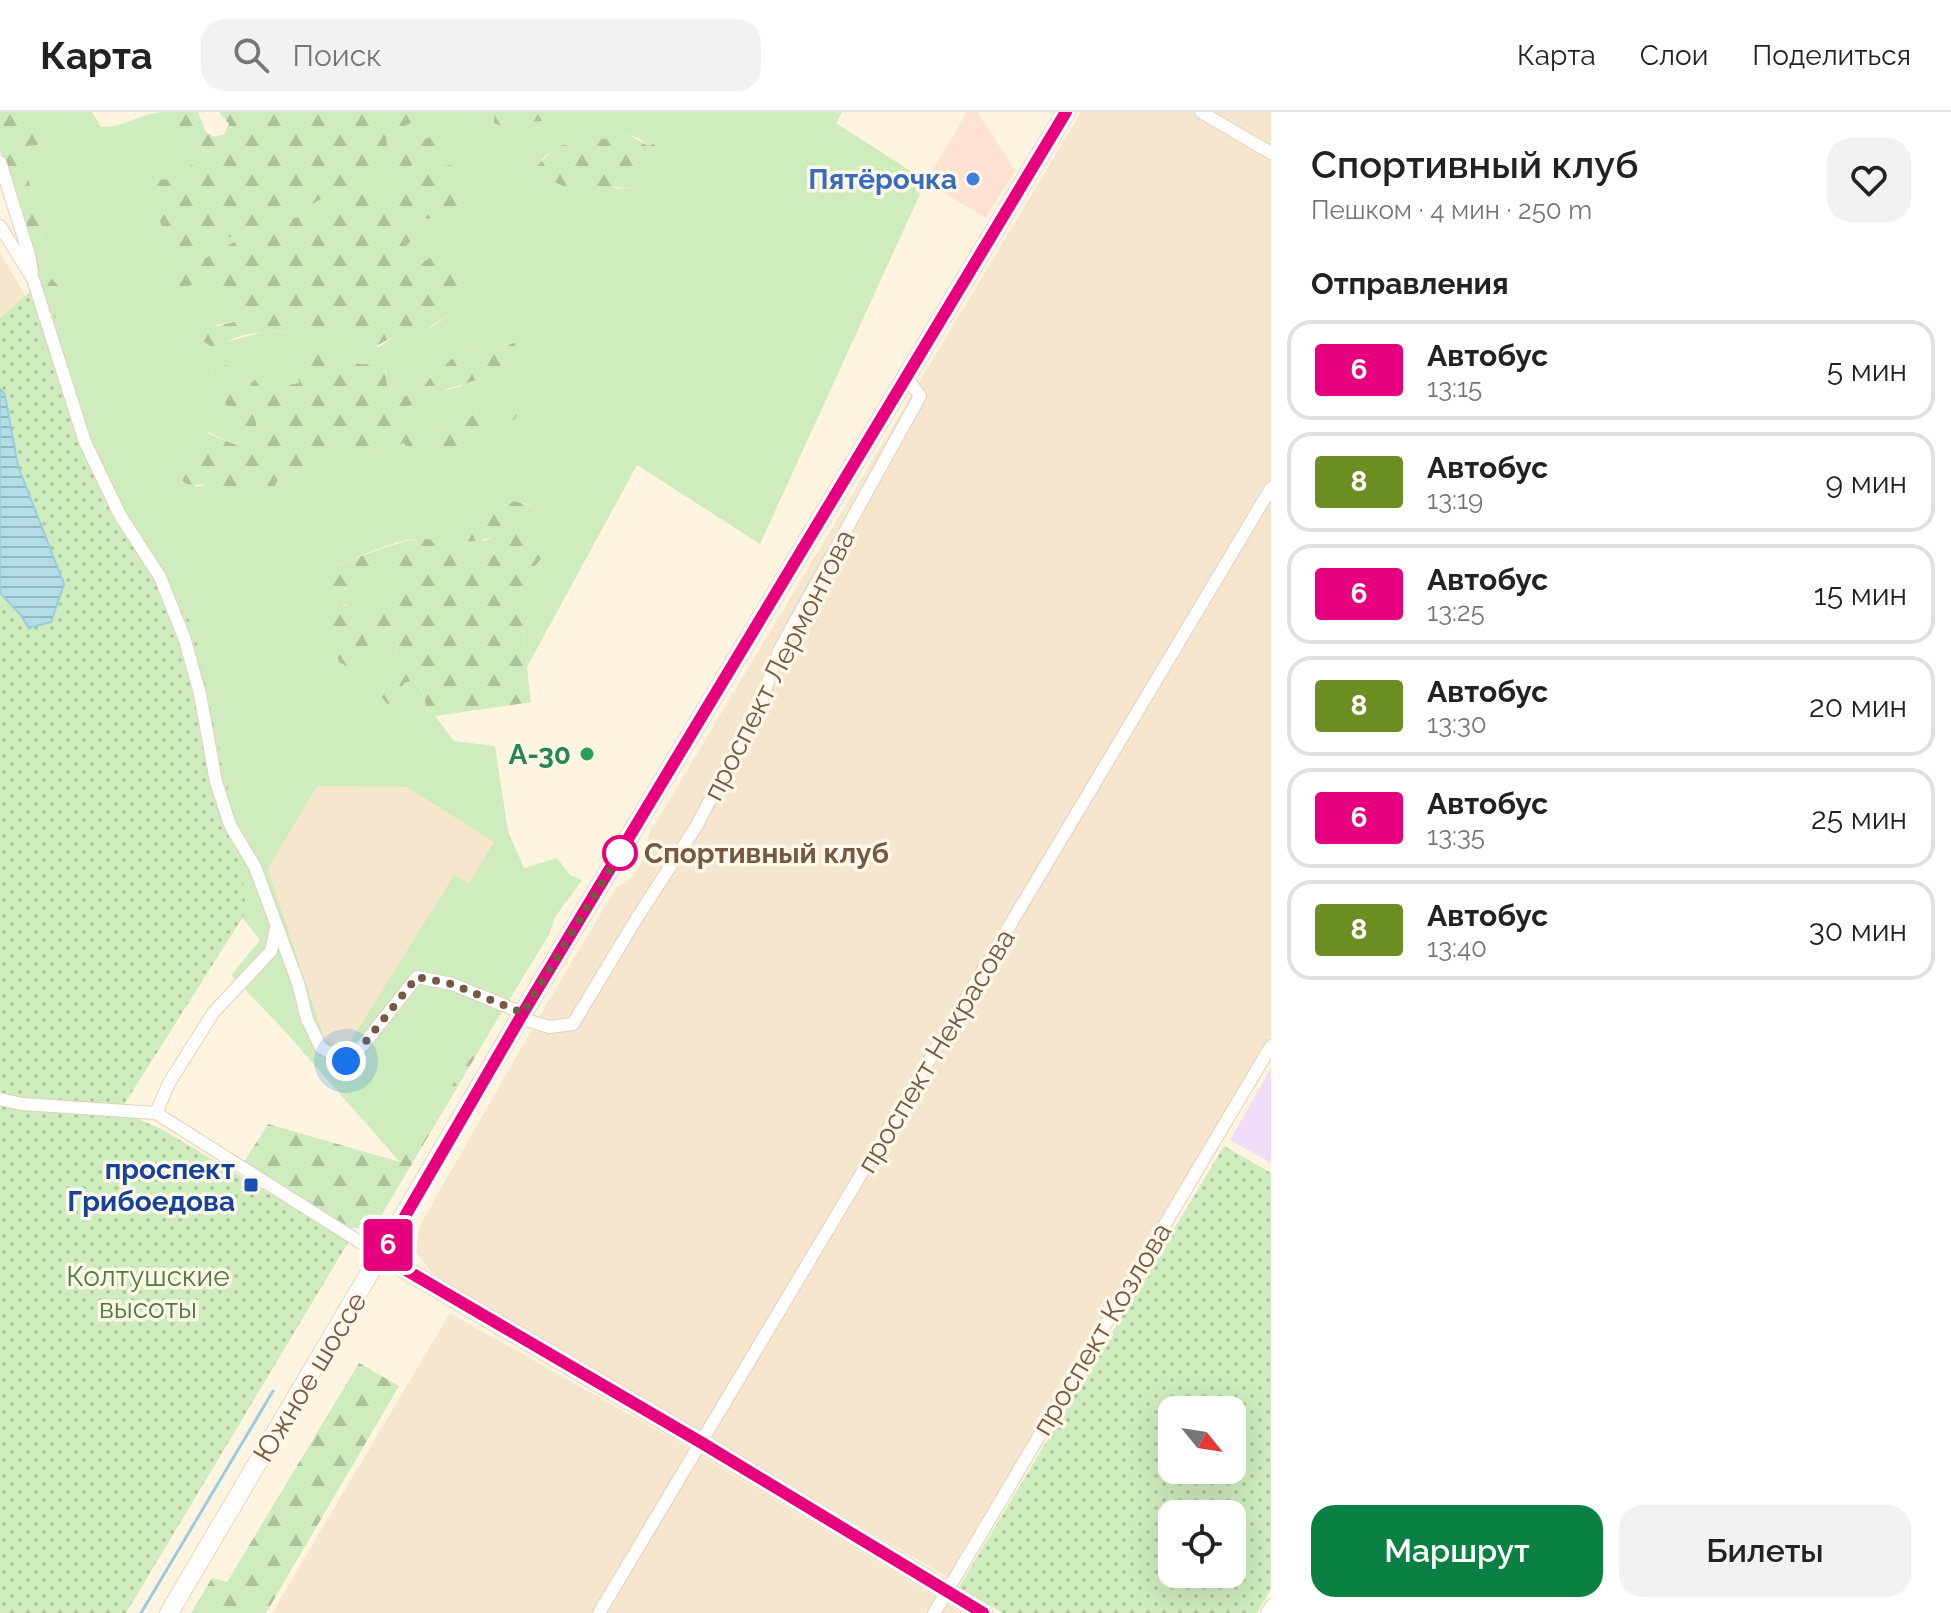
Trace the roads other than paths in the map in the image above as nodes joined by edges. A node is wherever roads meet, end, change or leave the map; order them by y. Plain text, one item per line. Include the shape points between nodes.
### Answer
1 (1066, 112) edge
2 (1201, 112) edge
3 (1271, 153) edge
4 (0, 162) edge
5 (0, 226) edge
6 (33, 279) junction
7 (907, 378) junction
8 (1271, 488) edge
9 (276, 928) junction
10 (522, 1015) junction
11 (1271, 1046) edge
12 (0, 1099) edge
13 (156, 1113) junction
14 (382, 1256) junction
15 (702, 1443) junction
16 (947, 1591) junction
17 (1271, 1606) edge
18 (169, 1613) edge
19 (599, 1613) edge
20 (934, 1613) edge
21 (983, 1613) edge
22 (1267, 1613) edge

1 - 7 street, Южное шоссе
2 - 3 street
4 - 6 street
5 - 6 street
6 - 9 street via 85,442 120,515 160,577 185,640 230,825 255,867
7 - 10 street, Южное шоссе
7 - 10 street, проспект Лермонтова via 920,396 779,651 759,707 697,825 573,1024 549,1027
8 - 15 street, проспект Некрасова
9 - 10 street via 321,1048 346,1061 417,977 452,984
9 - 13 street via 271,951 213,1013
10 - 14 street, Южное шоссе
11 - 16 street, проспект Козлова
12 - 13 street
13 - 14 street
14 - 15 street
14 - 18 street, Южное шоссе
15 - 16 street
15 - 19 street, проспект Некрасова
16 - 20 street, проспект Козлова
16 - 21 street
17 - 22 street

